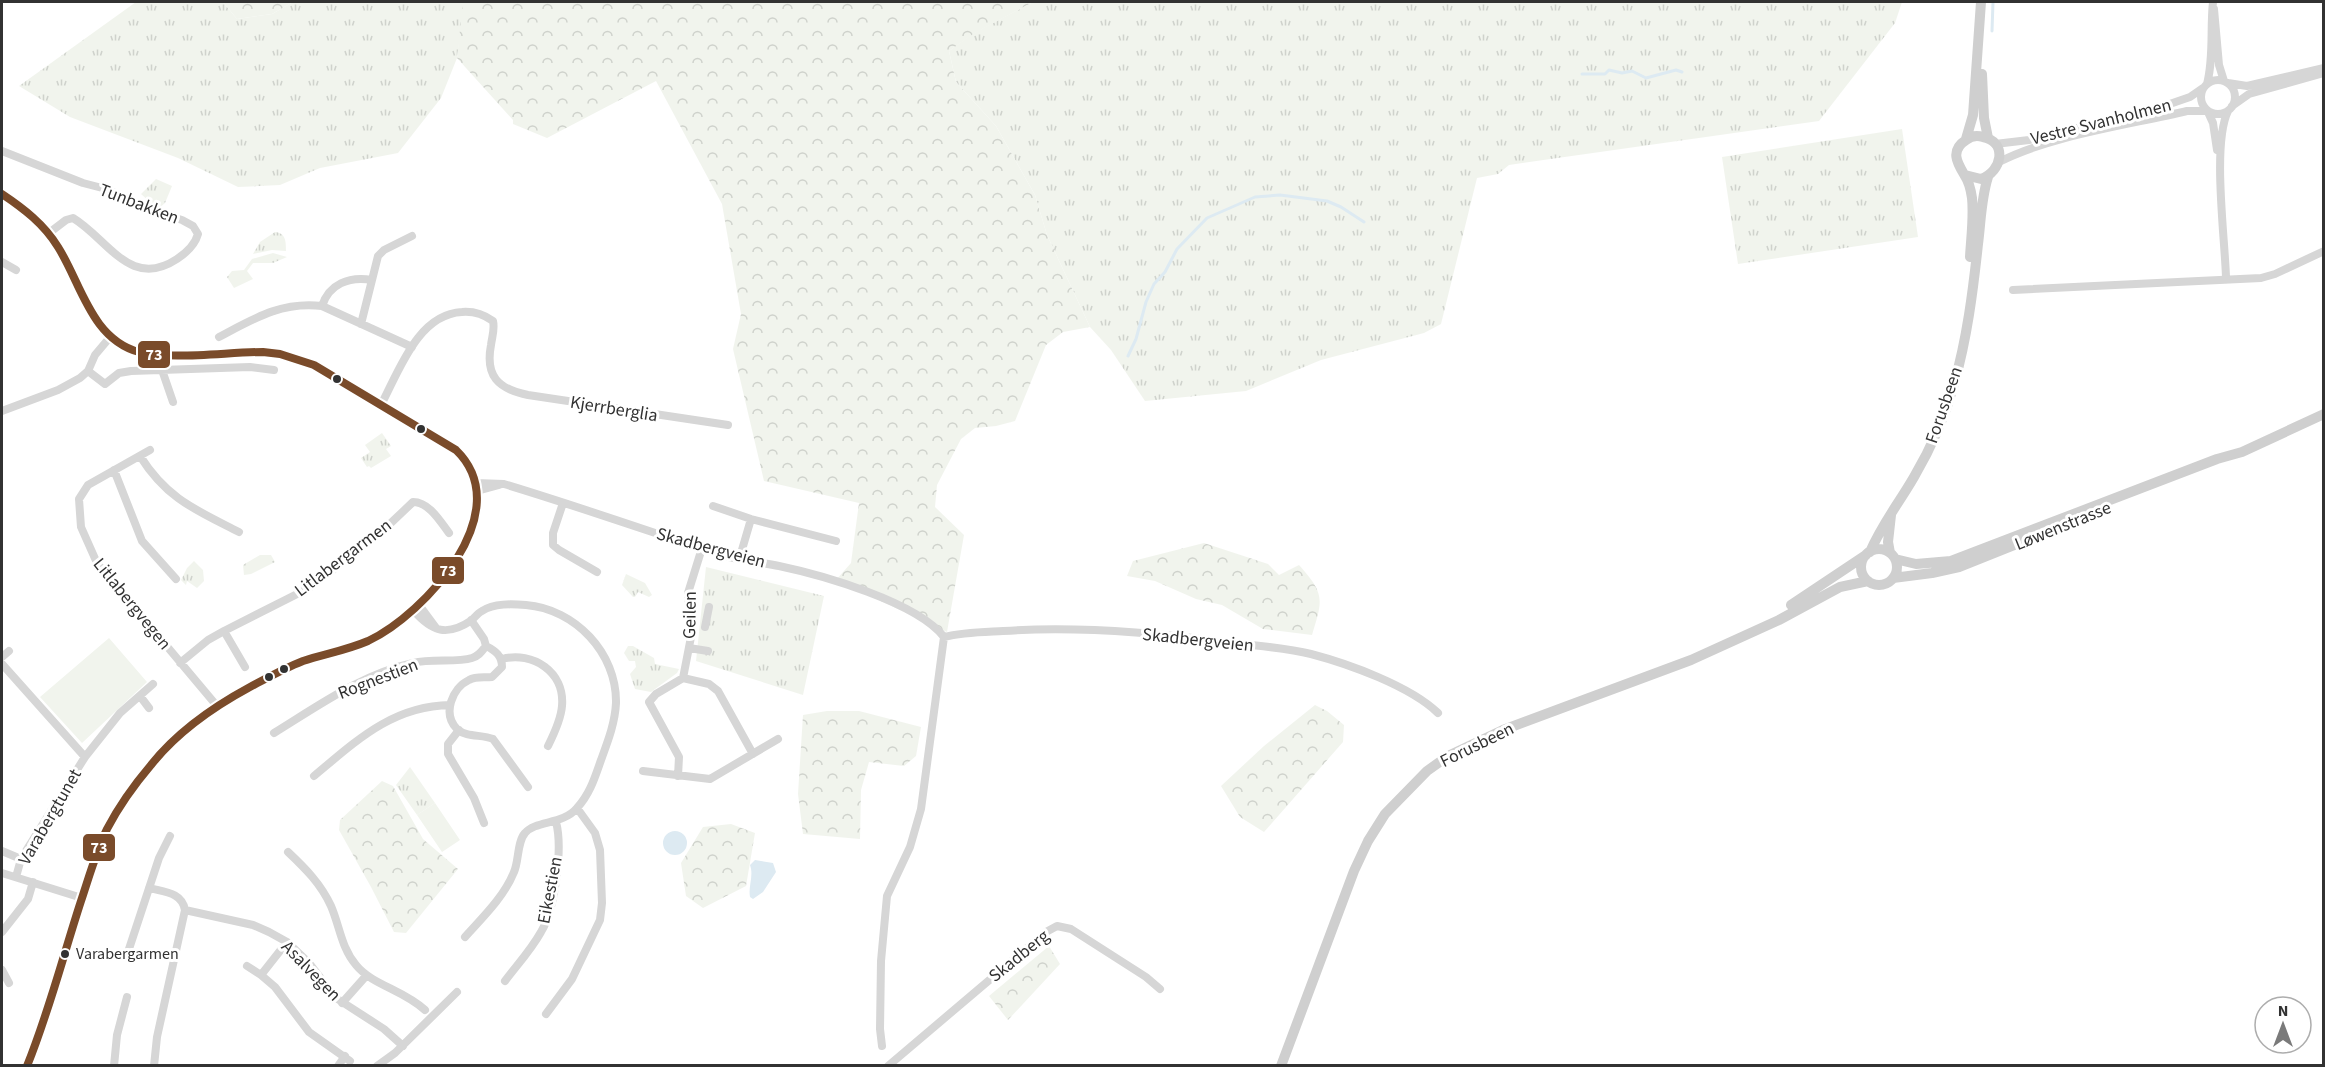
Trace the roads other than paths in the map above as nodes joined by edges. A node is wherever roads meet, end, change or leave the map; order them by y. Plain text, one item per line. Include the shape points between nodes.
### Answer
1 (1981, 2) edge
2 (2213, 2) edge
3 (2324, 70) edge
4 (2225, 82) junction
5 (2205, 86) junction
6 (2230, 109) junction
7 (2208, 111) junction
8 (1966, 139) junction
9 (1991, 141) junction
10 (2, 151) edge
11 (1999, 162) junction
12 (2220, 166) junction
13 (1965, 175) junction
14 (1988, 177) junction
15 (2, 194) edge
16 (49, 233) junction
17 (412, 236) dead end
18 (2324, 252) edge
19 (2, 262) edge
20 (16, 270) dead end
21 (2226, 278) junction
22 (372, 280) junction
23 (1971, 290) junction
24 (2013, 290) dead end
25 (322, 306) junction
26 (361, 324) junction
27 (111, 336) junction
28 (219, 337) dead end
29 (412, 346) junction
30 (162, 370) junction
31 (274, 370) dead end
32 (88, 371) junction
33 (173, 402) dead end
34 (381, 405) junction
35 (2, 411) edge
36 (2324, 414) edge
37 (728, 425) dead end
38 (150, 450) dead end
39 (140, 456) junction
40 (2228, 457) junction
41 (114, 470) junction
42 (476, 487) junction
43 (563, 503) junction
44 (713, 506) dead end
45 (1892, 511) junction
46 (751, 519) junction
47 (240, 532) dead end
48 (449, 533) dead end
49 (836, 541) dead end
50 (702, 548) junction
51 (1868, 554) junction
52 (1893, 556) junction
53 (739, 560) junction
54 (597, 572) dead end
55 (1893, 578) junction
56 (176, 579) dead end
57 (1868, 581) junction
58 (709, 607) dead end
59 (416, 608) junction
60 (471, 620) junction
61 (1769, 622) junction
62 (705, 627) dead end
63 (224, 631) junction
64 (944, 637) junction
65 (486, 646) junction
66 (689, 648) junction
67 (9, 651) dead end
68 (708, 651) dead end
69 (2, 657) edge
70 (502, 659) junction
71 (180, 663) junction
72 (2, 664) edge
73 (245, 667) dead end
74 (683, 678) junction
75 (153, 684) dead end
76 (140, 696) junction
77 (450, 705) junction
78 (217, 706) junction
79 (149, 708) dead end
80 (1438, 713) dead end
81 (459, 730) junction
82 (274, 733) dead end
83 (778, 739) dead end
84 (548, 746) dead end
85 (753, 754) junction
86 (85, 757) junction
87 (643, 771) dead end
88 (314, 776) dead end
89 (678, 776) junction
90 (528, 787) dead end
91 (578, 808) junction
92 (556, 822) junction
93 (484, 823) dead end
94 (170, 836) dead end
95 (2, 851) edge
96 (288, 852) dead end
97 (21, 859) junction
98 (2, 873) edge
99 (16, 877) junction
100 (33, 882) junction
101 (149, 888) junction
102 (82, 897) junction
103 (185, 910) junction
104 (2, 932) edge
105 (465, 937) dead end
106 (287, 942) junction
107 (127, 955) dead end
108 (247, 966) dead end
109 (2, 970) edge
110 (261, 975) junction
111 (366, 976) junction
112 (505, 981) dead end
113 (9, 983) dead end
114 (1160, 989) dead end
115 (457, 992) dead end
116 (127, 997) dead end
117 (342, 1003) junction
118 (425, 1010) dead end
119 (546, 1014) dead end
120 (403, 1046) junction
121 (882, 1046) dead end
122 (27, 1065) edge
123 (114, 1065) edge
124 (154, 1065) edge
125 (338, 1065) edge
126 (377, 1065) edge
127 (888, 1065) edge
128 (1281, 1065) edge

1 - 8 main road via 1973,115
1 - 9 main road via 1983,118
2 - 4 street via 2219,65
2 - 5 street via 2211,66
3 - 4 street via 2247,86
3 - 6 street via 2249,94
4 - 5 street via 2218,80
4 - 6 street via 2234,92
5 - 7 street via 2200,98
5 - 9 street, Vestre Svanholmen via 2190,97 2161,106 2029,140
6 - 7 street via 2218,114
6 - 12 street via 2222,130
7 - 11 street, Vestre Svanholmen via 2187,111 2041,145
7 - 12 street
8 - 9 main road via 1973,136
8 - 13 main road via 1956,159
9 - 11 main road via 2000,156
10 - 16 street, Tunbakken via 182,220 198,234 193,246 178,258 161,267 140,269 73,218
11 - 14 main road
12 - 21 street
13 - 14 main road
13 - 23 main road, Forusbeen via 1972,202
14 - 23 main road, Forusbeen via 1982,196
15 - 16 street
16 - 27 street via 89,309
17 - 22 street via 379,254
18 - 21 street via 2269,276
19 - 20 street
21 - 24 street
22 - 25 street via 352,278 343,282 328,291
22 - 26 street
23 - 45 main road, Forusbeen via 1962,355 1946,410 1925,457
25 - 26 street
25 - 28 street via 272,310
26 - 29 street
27 - 32 street
27 - 34 street via 129,349 155,355 280,354 314,365
29 - 34 street
29 - 37 street, Kjerrberglia via 438,318 472,312 493,321 489,363 492,374 507,390
30 - 31 street
30 - 32 street via 124,371 105,384
30 - 33 street
32 - 35 street via 64,387
34 - 42 street via 456,450 468,465
36 - 40 main road, Løwenstrasse
38 - 39 street, Litlabergvegen
39 - 41 street, Litlabergvegen
39 - 47 street via 167,491
40 - 52 main road, Løwenstrasse via 1951,561 1916,564
40 - 55 main road, Løwenstrasse via 2218,465 1959,567
41 - 56 street via 142,541
41 - 71 street, Litlabergvegen via 88,485 79,499 79,516 88,546 97,563
42 - 43 street, Skadbergveien via 504,484
42 - 59 street via 477,506 466,540 444,576
43 - 50 street, Skadbergveien
43 - 54 street via 553,533 554,545
44 - 46 street
45 - 51 main road, Forusbeen
45 - 52 main road, Forusbeen via 1888,536
46 - 49 street
46 - 53 street
48 - 63 street, Litlabergarmen via 427,507 412,502 375,538 309,588
50 - 53 street, Skadbergveien
50 - 66 street, Geilen via 688,593
51 - 52 main road via 1877,549
51 - 57 main road via 1861,566
51 - 61 main road, Forusbeen
52 - 55 main road via 1897,566
53 - 64 street, Skadbergveien via 852,587 916,612
55 - 57 main road via 1880,585
57 - 61 main road, Forusbeen via 1840,587
58 - 62 street, Geilen
59 - 60 street via 436,629 446,632
59 - 78 street via 368,641 288,667
60 - 65 street
60 - 91 street via 496,606 540,607 579,626 604,655 615,688 613,724 594,781
61 - 128 main road, Forusbeen via 1691,660 1475,742 1427,771 1385,814 1363,851
63 - 71 street, Litlabergarmen
63 - 73 street
64 - 80 street, Skadbergveien via 1038,628 1090,629 1288,650 1364,673 1422,699
64 - 121 street via 921,810 910,846 887,896 881,961
65 - 70 street
65 - 82 street, Rognestien via 471,658 402,665 369,678
66 - 68 street, Geilen
66 - 74 street, Geilen
67 - 69 street
70 - 77 street via 501,669 492,677 466,681
70 - 84 street via 525,657 554,676 562,706
71 - 78 street, Litlabergvegen
72 - 86 street, Varabergtunet
74 - 85 street via 709,684 718,691
74 - 89 street via 649,702 679,758
75 - 76 street, Varabergtunet
76 - 79 street
76 - 86 street, Varabergtunet via 120,713
77 - 81 street via 452,720
77 - 88 street via 423,707 384,722
78 - 102 street via 168,746 123,802 95,856
81 - 90 street via 493,740
81 - 93 street via 448,744 448,754
83 - 85 street
85 - 89 street via 710,779
86 - 97 street, Varabergtunet
87 - 89 street
91 - 92 street
91 - 119 street via 595,833 600,850 600,920 572,979
92 - 105 street via 522,837 514,873
92 - 112 street, Eikestien via 558,860 547,921
94 - 101 street
95 - 97 street
96 - 111 street via 323,892 342,944
97 - 99 street, Varabergtunet
98 - 99 street
99 - 100 street
100 - 102 street
100 - 104 street via 28,899
101 - 103 street, Asalvegen via 179,897
101 - 107 street
102 - 122 street
103 - 106 street, Asalvegen via 253,925
103 - 124 street
106 - 110 street
106 - 117 street, Asalvegen
108 - 110 street
109 - 113 street
110 - 125 street via 309,1032 347,1059
111 - 117 street
111 - 118 street via 400,991
114 - 127 street, Skadberg via 1071,929 1057,926
115 - 120 street
116 - 123 street
117 - 120 street, Asalvegen
120 - 126 street

